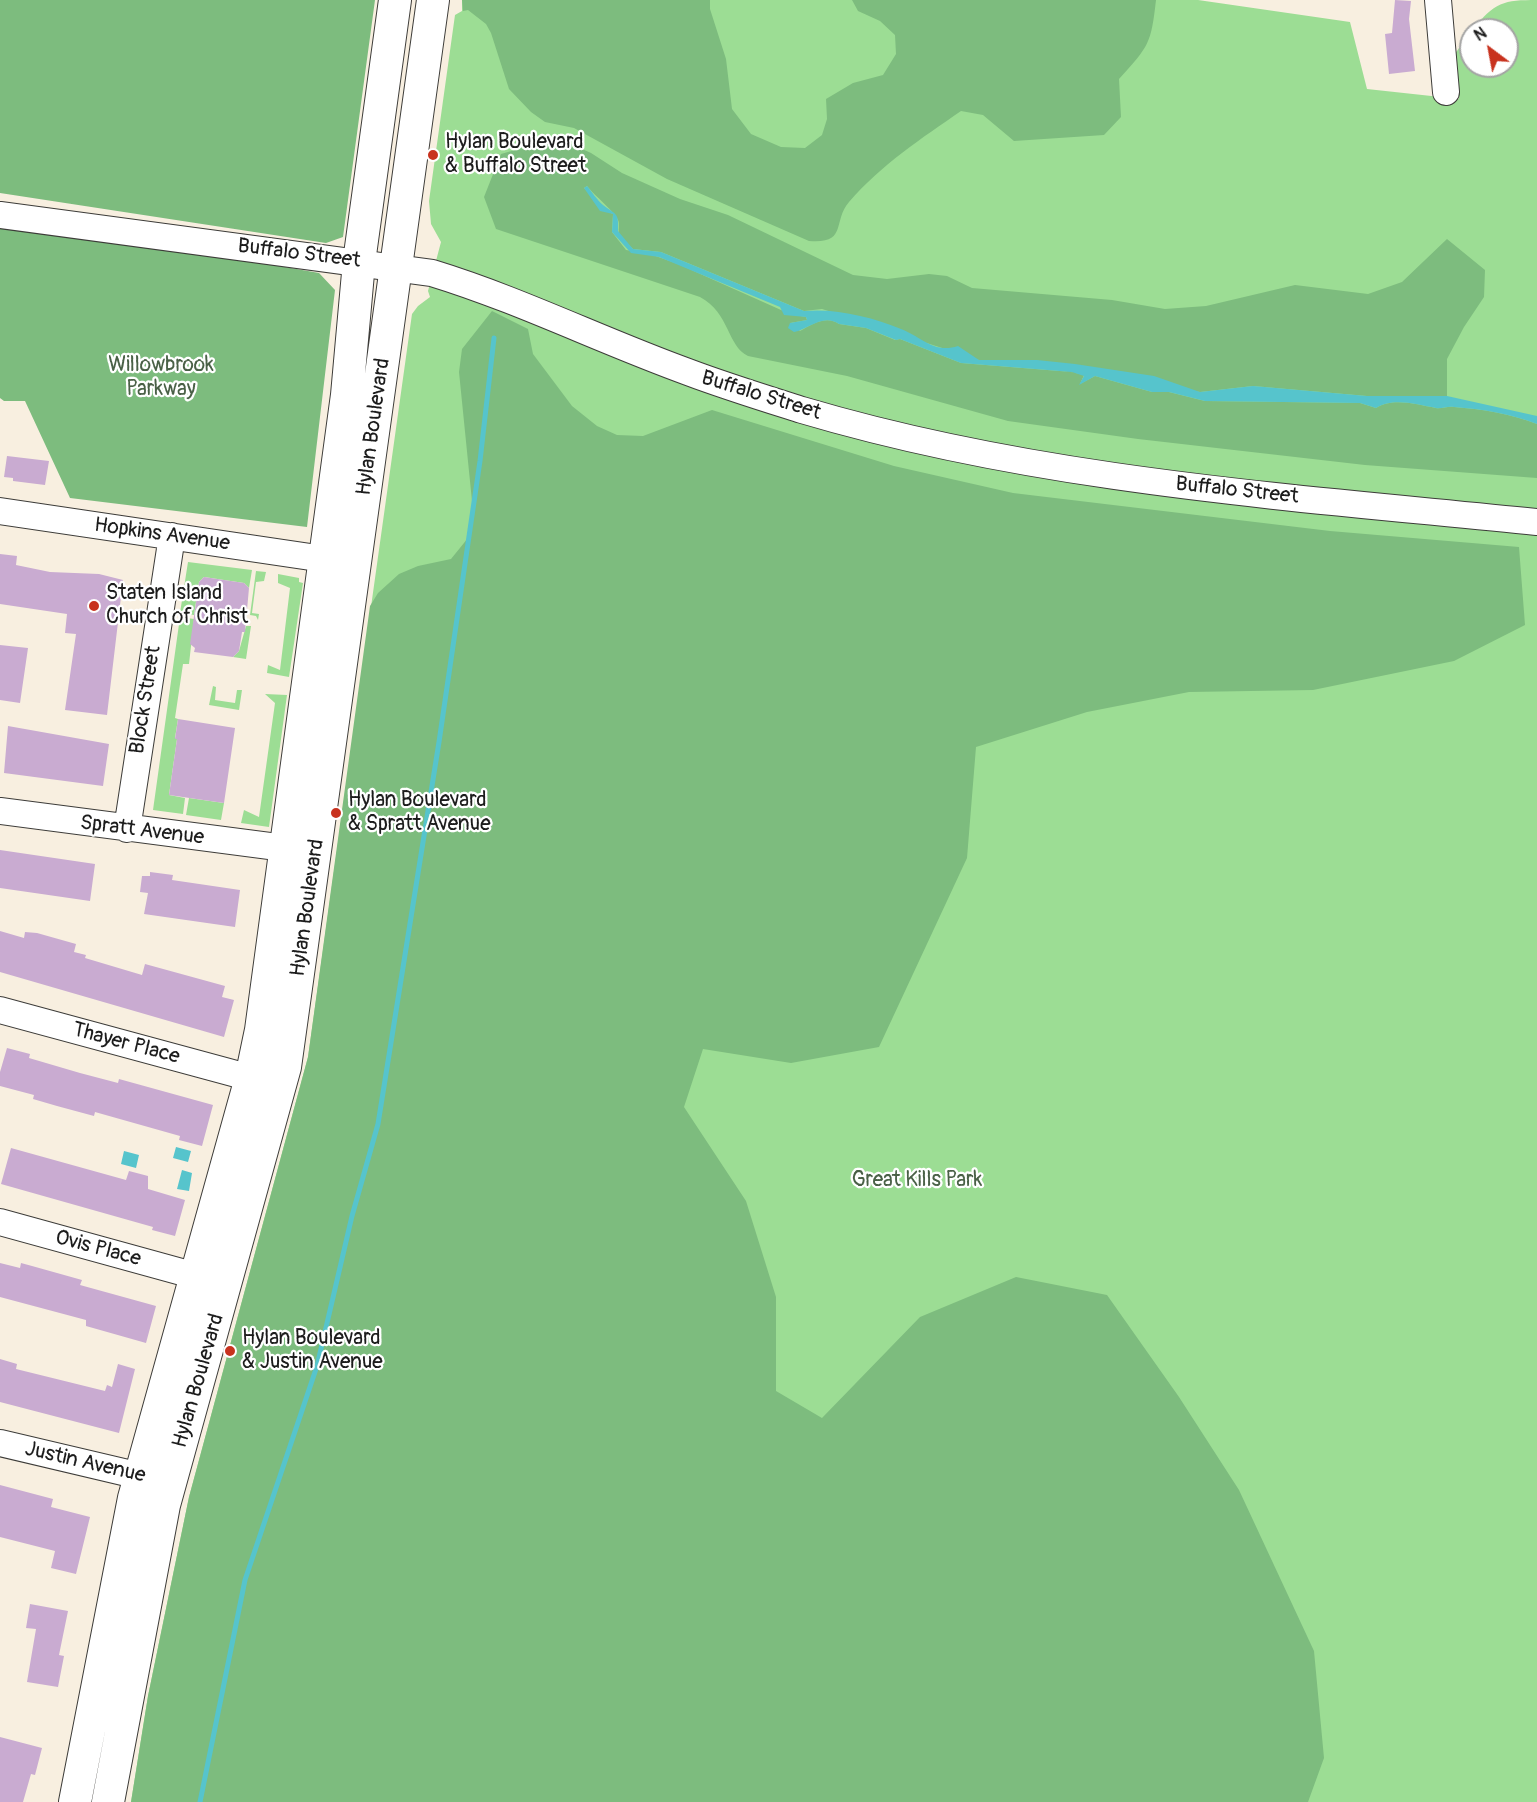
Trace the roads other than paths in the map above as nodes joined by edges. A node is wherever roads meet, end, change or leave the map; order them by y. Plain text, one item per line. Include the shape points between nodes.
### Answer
1 (395, 0) edge
2 (433, 0) edge
3 (1438, 0) edge
4 (1446, 92) dead end
5 (0, 215) edge
6 (359, 262) junction
7 (398, 267) junction
8 (0, 511) edge
9 (1537, 522) edge
10 (172, 536) junction
11 (324, 559) junction
12 (0, 811) edge
13 (127, 829) junction
14 (285, 848) junction
15 (0, 1010) edge
16 (251, 1078) junction
17 (0, 1222) edge
18 (196, 1276) junction
19 (0, 1443) edge
20 (140, 1476) junction
21 (170, 1483) junction
22 (75, 1802) edge
23 (108, 1802) edge

1 - 6 main road, Hylan Boulevard
2 - 7 main road, Hylan Boulevard
3 - 4 street
5 - 6 street, Buffalo Street
6 - 7 street, Buffalo Street
6 - 11 main road, Hylan Boulevard via 347,395
7 - 9 street, Buffalo Street via 482,288 688,372 802,410 916,440 1018,461 1149,481
7 - 21 main road, Hylan Boulevard via 285,1067
8 - 10 street, Hopkins Avenue
10 - 11 street, Hopkins Avenue
10 - 13 street, Block Street
11 - 14 main road, Hylan Boulevard
12 - 13 street, Spratt Avenue
13 - 14 street, Spratt Avenue
14 - 16 main road, Hylan Boulevard
15 - 16 street, Thayer Place
16 - 18 main road, Hylan Boulevard
17 - 18 street, Ovis Place
18 - 20 main road, Hylan Boulevard
19 - 20 street, Justin Avenue
20 - 21 street, Justin Avenue
20 - 22 main road, Hylan Boulevard
21 - 23 main road, Hylan Boulevard

